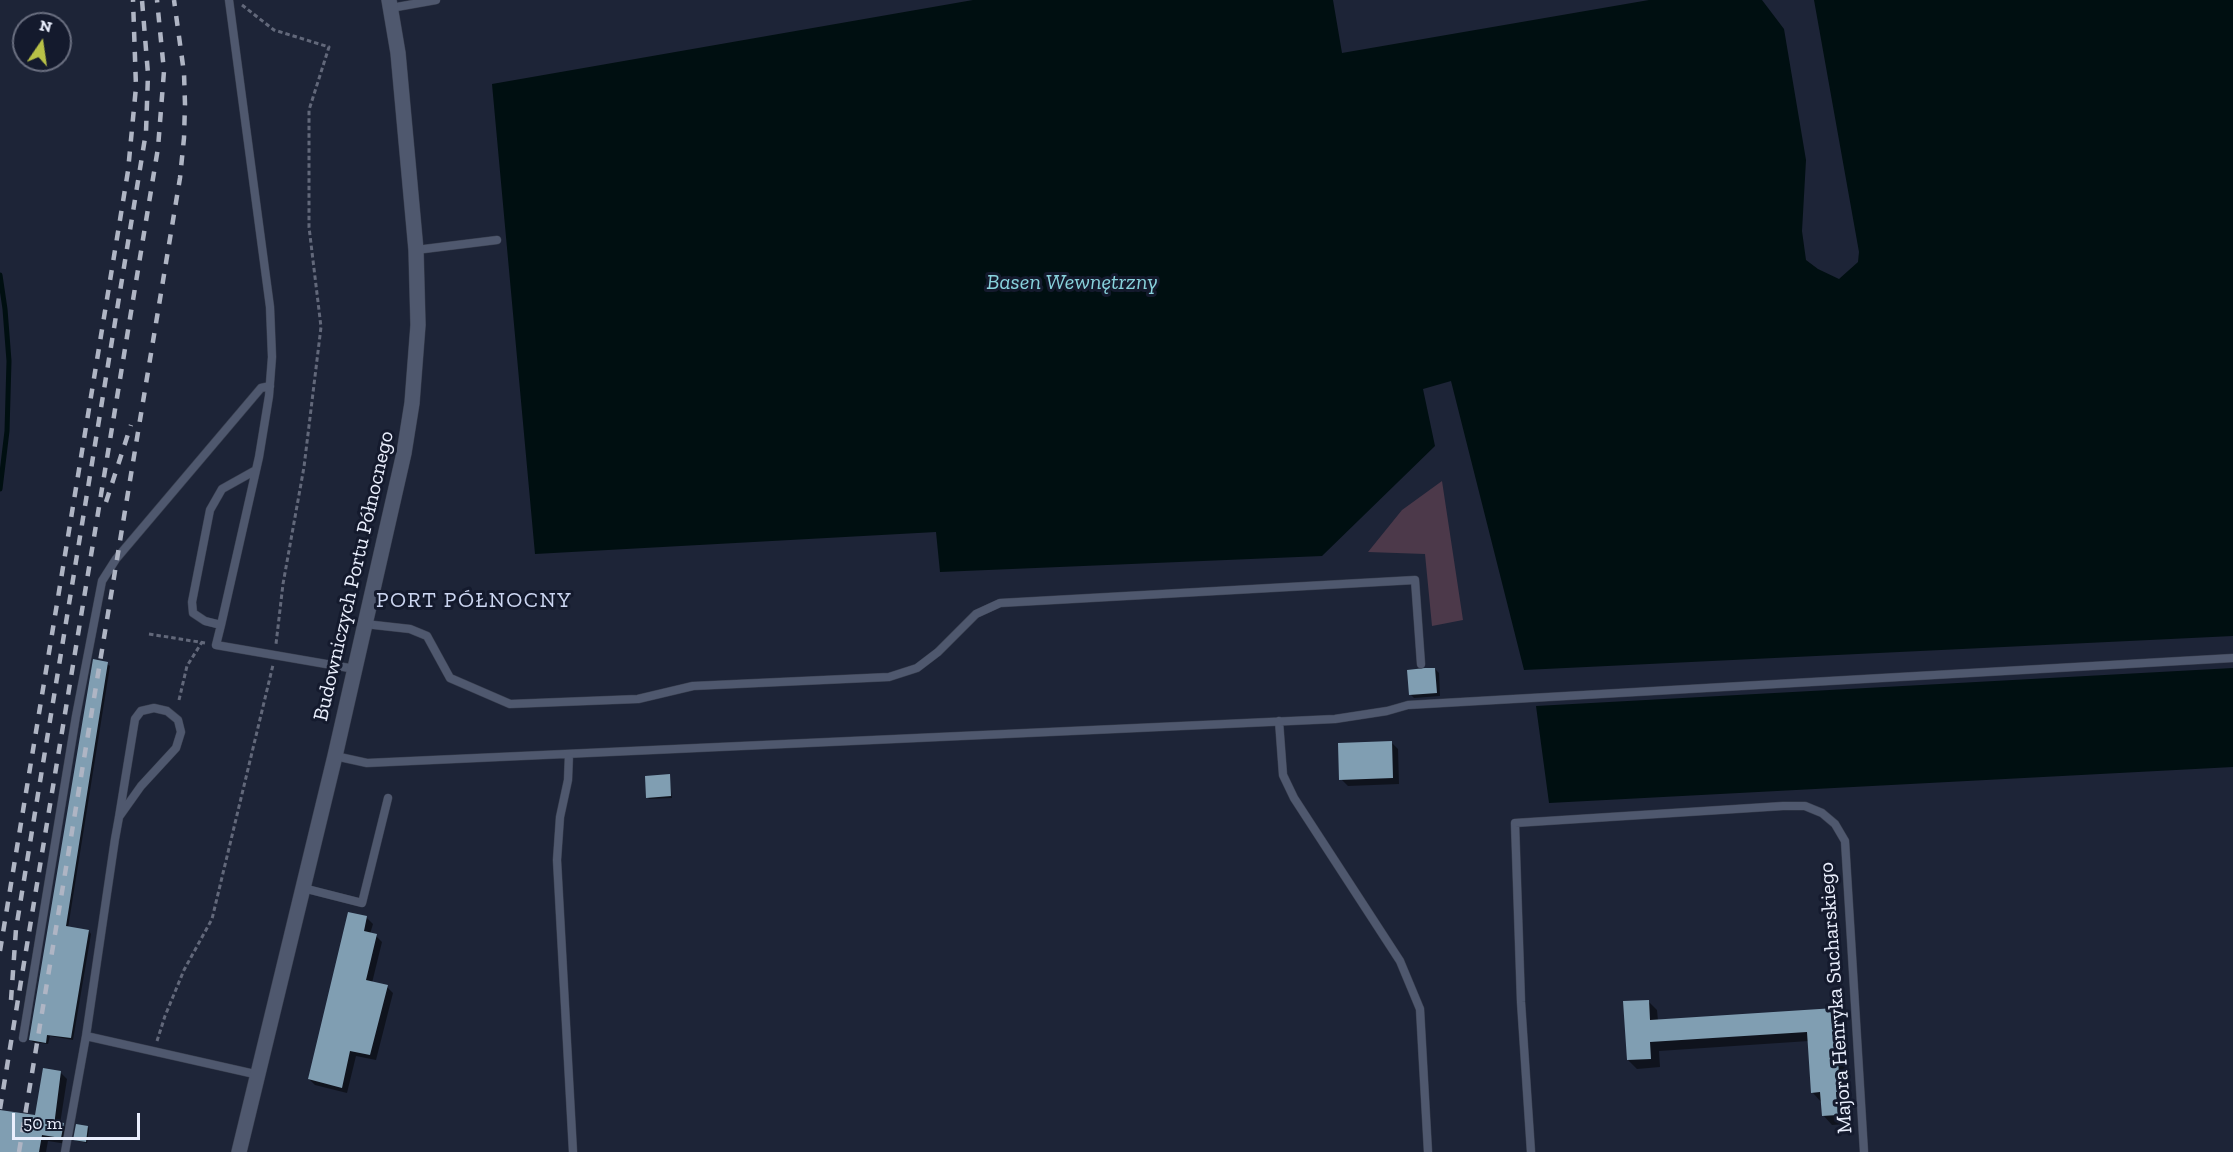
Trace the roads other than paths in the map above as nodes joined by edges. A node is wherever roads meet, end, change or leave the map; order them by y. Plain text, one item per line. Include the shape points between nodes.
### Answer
1 (229, 0) edge
2 (436, 0) edge
3 (390, 4) edge
4 (497, 240) dead end
5 (416, 250) junction
6 (270, 386) junction
7 (256, 470) junction
8 (365, 624) junction
9 (220, 625) junction
10 (2233, 658) edge
11 (1420, 664) dead end
12 (355, 669) junction
13 (1279, 721) junction
14 (569, 754) junction
15 (335, 756) junction
16 (388, 798) dead end
17 (119, 817) junction
18 (303, 888) junction
19 (86, 1036) junction
20 (23, 1038) dead end
21 (259, 1074) junction
22 (65, 1152) edge
23 (239, 1152) edge
24 (573, 1152) edge
25 (1428, 1152) edge
26 (1531, 1152) edge
27 (1864, 1152) edge

1 - 6 lane via 270,307
2 - 3 lane
3 - 5 street, Budowniczych Portu Północnego
4 - 5 lane
5 - 8 street, Budowniczych Portu Północnego via 418,325 412,403
6 - 7 lane
6 - 20 lane via 261,388 102,580
7 - 9 lane
7 - 9 lane via 222,489 210,510 192,602 193,613
8 - 11 lane via 411,629 427,636 450,678 510,704 638,699 693,686 889,677 917,668 976,614 1000,603 1415,580
8 - 12 street, Budowniczych Portu Północnego
9 - 12 lane via 216,645
10 - 13 lane via 1408,705 1335,719
12 - 15 street, Budowniczych Portu Północnego
13 - 14 lane
13 - 25 lane via 1283,775 1400,961 1420,1009
14 - 15 lane via 367,763
14 - 24 lane via 557,860
15 - 18 street, Budowniczych Portu Północnego
16 - 18 lane via 362,903
17 - 17 lane via 135,719 141,711 167,711 180,726 176,748
17 - 19 lane
18 - 21 street, Budowniczych Portu Północnego
19 - 21 lane
19 - 22 lane
21 - 23 street, Budowniczych Portu Północnego
26 - 27 lane, Majora Henryka Sucharskiego via 1515,823 1784,806 1806,806 1822,813 1835,824 1845,841

